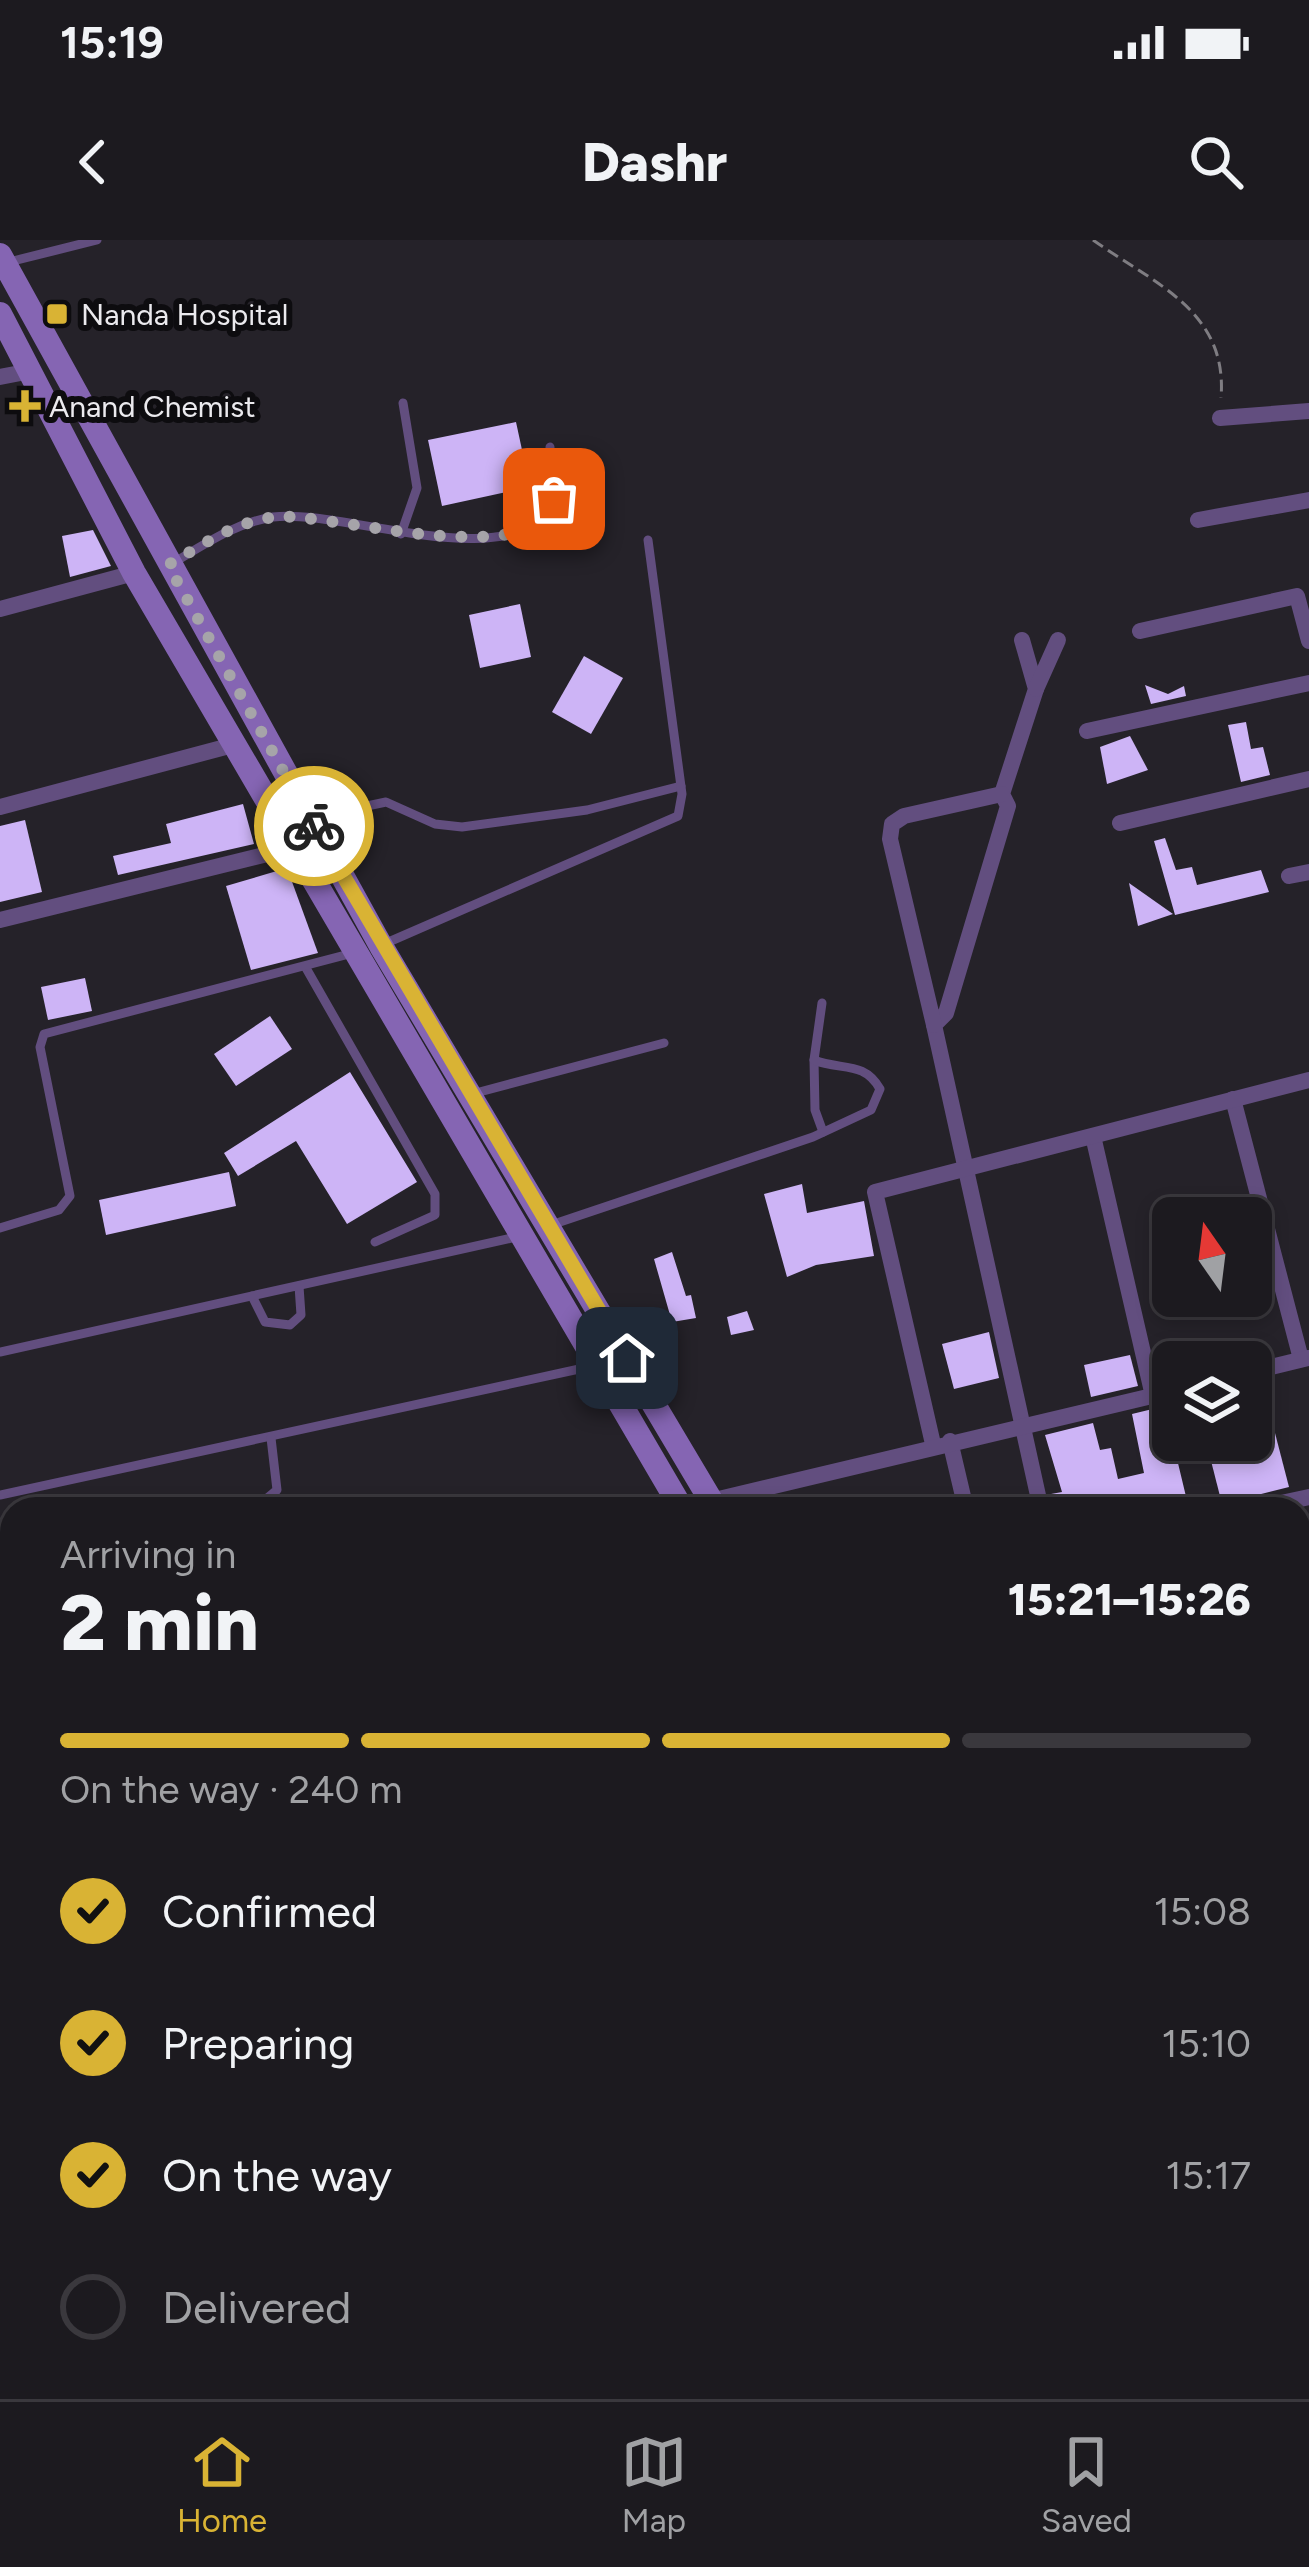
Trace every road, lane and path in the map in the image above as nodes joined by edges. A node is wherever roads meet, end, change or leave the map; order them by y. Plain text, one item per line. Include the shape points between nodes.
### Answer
1 (97, 240) edge
2 (1093, 240) edge
3 (2, 259) edge
4 (0, 314) edge
5 (31, 371) junction
6 (0, 377) edge
7 (403, 403) dead end
8 (1309, 411) edge
9 (1220, 418) joint
10 (550, 448) dead end
11 (1309, 500) edge
12 (1198, 520) dead end
13 (401, 534) junction
14 (648, 540) dead end
15 (168, 565) junction
16 (134, 574) junction
17 (0, 609) edge
18 (1141, 631) dead end
19 (1022, 640) dead end
20 (1058, 640) dead end
21 (1309, 640) edge
22 (1309, 683) edge
23 (1036, 689) junction
24 (1087, 731) dead end
25 (233, 745) junction
26 (1309, 779) edge
27 (681, 786) junction
28 (1002, 794) junction
29 (0, 807) edge
30 (310, 819) junction
31 (1120, 823) dead end
32 (292, 848) junction
33 (1309, 872) edge
34 (1289, 876) dead end
35 (343, 879) junction
36 (318, 893) junction
37 (0, 920) edge
38 (381, 946) junction
39 (355, 957) junction
40 (306, 968) junction
41 (822, 1003) dead end
42 (934, 1025) junction
43 (664, 1043) dead end
44 (814, 1060) junction
45 (1309, 1080) edge
46 (470, 1095) junction
47 (1233, 1099) junction
48 (823, 1132) junction
49 (1093, 1136) junction
50 (963, 1168) junction
51 (548, 1226) junction
52 (0, 1228) edge
53 (521, 1236) junction
54 (375, 1242) dead end
55 (298, 1286) junction
56 (252, 1296) junction
57 (0, 1352) edge
58 (1305, 1358) edge
59 (598, 1364) junction
60 (1272, 1367) edge
61 (1152, 1392) edge
62 (1152, 1396) edge
63 (1024, 1427) junction
64 (271, 1438) junction
65 (942, 1443) junction
66 (0, 1496) edge
67 (269, 1497) edge
68 (673, 1497) edge
69 (709, 1497) edge
70 (739, 1497) edge
71 (962, 1497) edge
72 (1039, 1497) edge

1 - 3 lane
2 - 9 path via 1201,316 1224,363
3 - 15 main road
4 - 5 main road
5 - 6 street
5 - 16 main road
7 - 13 lane via 418,488
8 - 9 street
10 - 13 lane via 554,499 545,518 470,537
11 - 12 street
13 - 15 lane via 276,517 228,530
14 - 27 lane
15 - 30 main road
16 - 17 street
16 - 25 main road
18 - 21 street via 1297,596
19 - 23 street
20 - 23 street
22 - 24 street
23 - 28 street
25 - 29 street
25 - 32 main road
26 - 31 street
27 - 30 lane via 586,810 462,827 386,802
27 - 38 lane via 682,806 669,823
28 - 42 street via 1008,806 982,897 946,1013
28 - 42 street via 892,824
30 - 35 main road
32 - 36 main road
32 - 37 street
33 - 34 street
35 - 36 main road via 338,896
35 - 38 main road
36 - 39 main road
38 - 39 lane
38 - 46 main road
39 - 40 lane
39 - 53 main road
40 - 52 lane via 44,1034 40,1047 70,1196 59,1210
40 - 54 lane via 435,1194 435,1215
41 - 44 lane
42 - 50 street
43 - 46 lane
44 - 48 lane
44 - 48 lane via 861,1067 880,1089 871,1110
45 - 47 street
46 - 51 main road
47 - 49 street
47 - 58 street
48 - 51 lane
49 - 50 street
49 - 61 street
50 - 63 street
50 - 65 street via 873,1195
51 - 69 main road
53 - 55 lane
53 - 59 main road
55 - 56 lane
55 - 56 lane via 301,1315 290,1325 265,1322
56 - 57 lane
58 - 60 street
59 - 64 lane
59 - 68 main road
62 - 63 street
63 - 65 street
63 - 72 street
64 - 66 lane
64 - 67 lane via 277,1490
65 - 70 street
65 - 71 street

